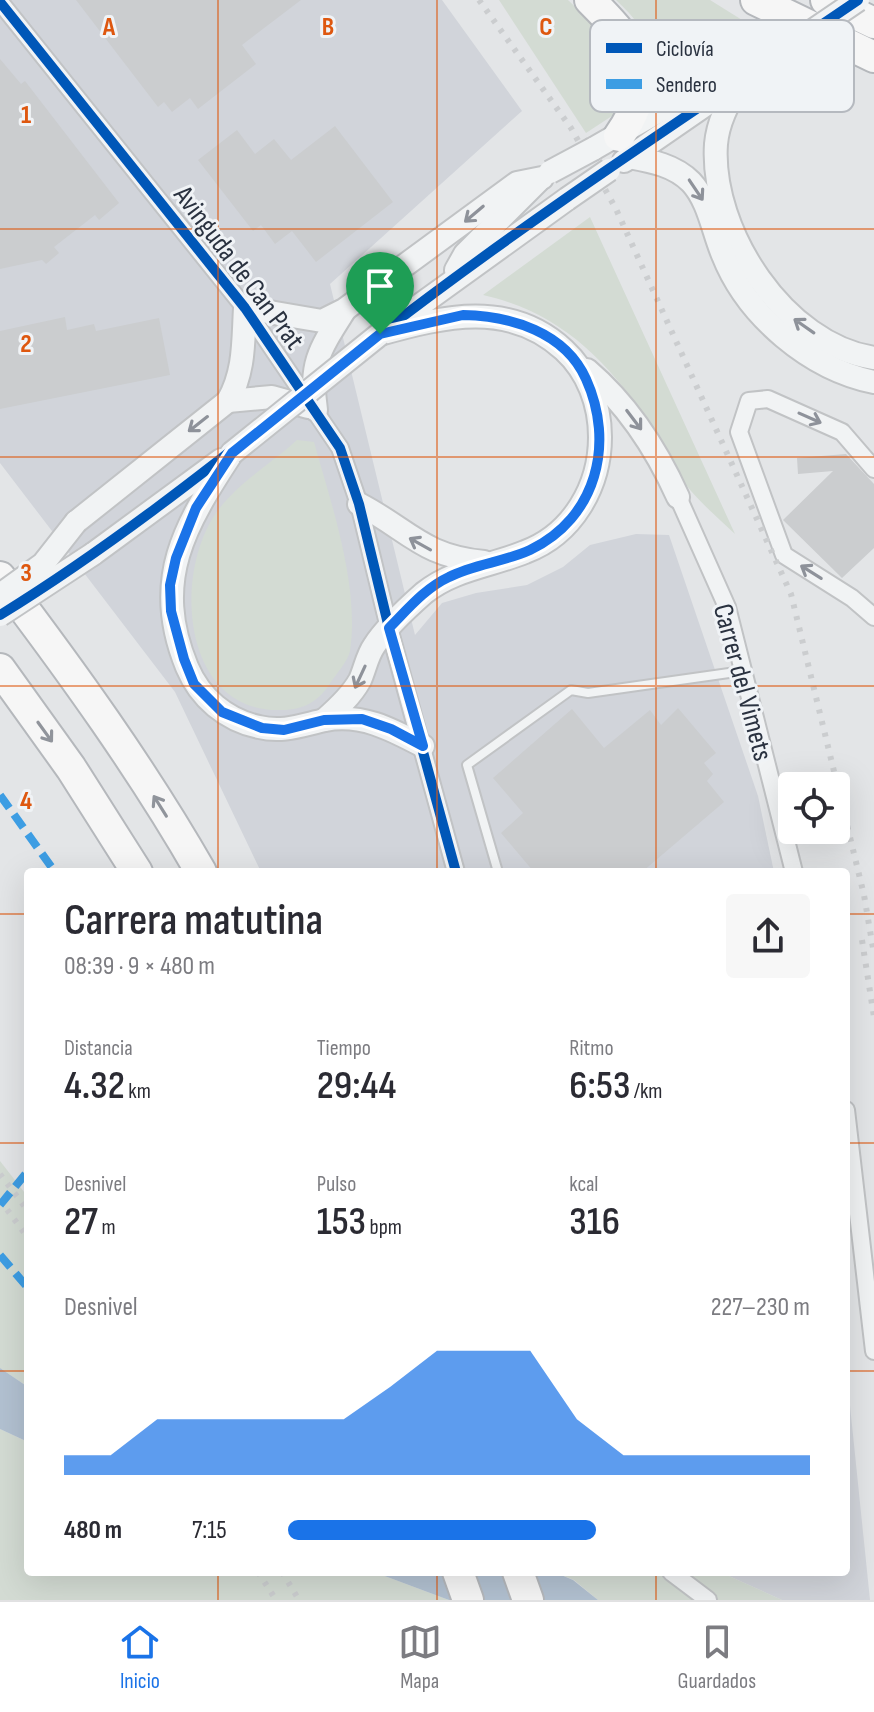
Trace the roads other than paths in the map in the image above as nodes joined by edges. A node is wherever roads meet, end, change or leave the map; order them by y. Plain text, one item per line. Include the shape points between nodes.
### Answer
1 (590, 0) edge
2 (756, 0) edge
3 (826, 0) edge
4 (858, 0) edge
5 (0, 2) edge
6 (609, 20) edge
7 (795, 20) edge
8 (829, 20) edge
9 (874, 23) edge
10 (854, 48) edge
11 (854, 54) edge
12 (874, 57) edge
13 (874, 67) edge
14 (632, 112) edge
15 (662, 112) edge
16 (724, 112) edge
17 (614, 147) junction
18 (546, 175) junction
19 (447, 284) junction
20 (245, 308) junction
21 (344, 310) junction
22 (380, 334) junction
23 (874, 358) edge
24 (580, 365) junction
25 (874, 382) edge
26 (228, 401) junction
27 (316, 410) junction
28 (232, 453) junction
29 (874, 469) edge
30 (678, 497) joint
31 (359, 504) junction
32 (490, 563) junction
33 (0, 577) edge
34 (0, 595) edge
35 (0, 615) edge
36 (874, 617) edge
37 (389, 628) junction
38 (0, 669) edge
39 (743, 671) junction
40 (324, 720) junction
41 (423, 746) junction
42 (134, 868) edge
43 (198, 868) edge
44 (455, 868) edge
45 (497, 868) edge
46 (793, 868) edge
47 (850, 1144) edge
48 (874, 1351) edge
49 (459, 1576) edge
50 (519, 1576) edge
51 (676, 1576) edge
52 (468, 1600) edge
53 (528, 1600) edge
54 (708, 1600) edge

1 - 6 highway
2 - 7 highway
3 - 9 highway
4 - 8 street, bridge
5 - 20 street, Avinguda de Can Prat
10 - 12 highway
11 - 13 highway
14 - 17 highway
15 - 17 street
23 -> 16 street via 842,350 790,316 761,282 730,224 716,168
17 - 18 street, bridge
17 - 19 street, bridge via 609,170
17 -> 25 street via 669,167 694,185 724,258 744,294 768,321 819,361
18 - 19 street via 465,254
18 -> 21 street via 517,183
19 - 22 street
20 - 21 street via 322,321
20 - 26 street via 242,363
20 - 27 street, Avinguda de Can Prat
21 - 27 street via 317,355 311,380
22 - 24 street via 428,320 489,316 534,329
22 - 28 street, bridge
24 -> 30 street via 604,384 653,446
24 - 32 street via 600,426 596,478 575,514 545,542
26 - 27 street via 272,397
26 -> 34 street, bridge via 76,522 43,564
27 - 31 street, Avinguda de Can Prat via 340,448
28 - 35 street, bridge
28 - 40 street via 196,508 176,558 170,585 176,638 194,684 222,712 262,728 284,730
36 -> 29 street via 784,555 739,432 749,401 768,399 842,432
30 - 39 street, Carrer del Vimets via 727,607
32 -> 31 street via 426,549
31 - 37 street, Avinguda de Can Prat
32 - 37 street via 436,584
43 -> 33 highway via 112,732
37 -> 40 street via 374,646 353,691
37 - 41 street, Avinguda de Can Prat
38 -> 42 highway
39 - 45 lane via 588,693 571,690 467,765
39 - 46 street, Carrer del Vimets
40 - 41 street via 362,719
41 - 44 street, Avinguda de Can Prat
47 - 48 street
49 - 52 highway
50 - 53 highway
51 - 54 street

